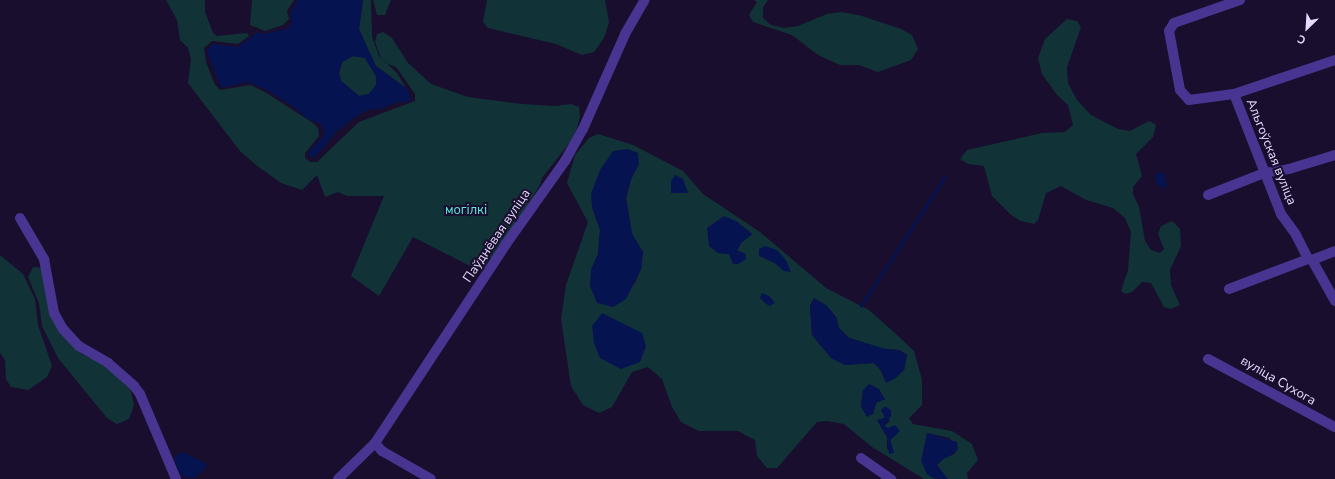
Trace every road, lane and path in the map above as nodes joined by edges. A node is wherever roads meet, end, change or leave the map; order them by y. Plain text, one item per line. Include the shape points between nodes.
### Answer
1 (645, 0) edge
2 (1240, 0) edge
3 (1335, 60) edge
4 (1234, 94) junction
5 (1335, 155) edge
6 (1264, 173) junction
7 (1208, 195) dead end
8 (20, 218) dead end
9 (1335, 252) edge
10 (1310, 259) junction
11 (1229, 290) dead end
12 (1335, 301) edge
13 (1208, 359) dead end
14 (1335, 428) edge
15 (375, 443) junction
16 (861, 458) dead end
17 (176, 479) edge
18 (338, 479) edge
19 (431, 479) edge
20 (891, 479) edge

1 - 15 street, Паўднёвая вуліца via 625,34 583,129 565,161 506,244
2 - 4 street via 1174,23 1169,31 1180,90 1184,96 1197,101
3 - 4 street
4 - 6 street, Альгоўская вуліца
5 - 6 street via 1289,169
6 - 7 street
6 - 10 street, Альгоўская вуліца via 1281,214
8 - 17 street via 44,260 54,313 63,329 79,346 108,363 134,386 140,394
9 - 10 street
10 - 11 street
10 - 12 street, Альгоўская вуліца
13 - 14 street, вуліца Сухога
15 - 18 street, Паўднёвая вуліца
15 - 19 street via 382,451
16 - 20 street

